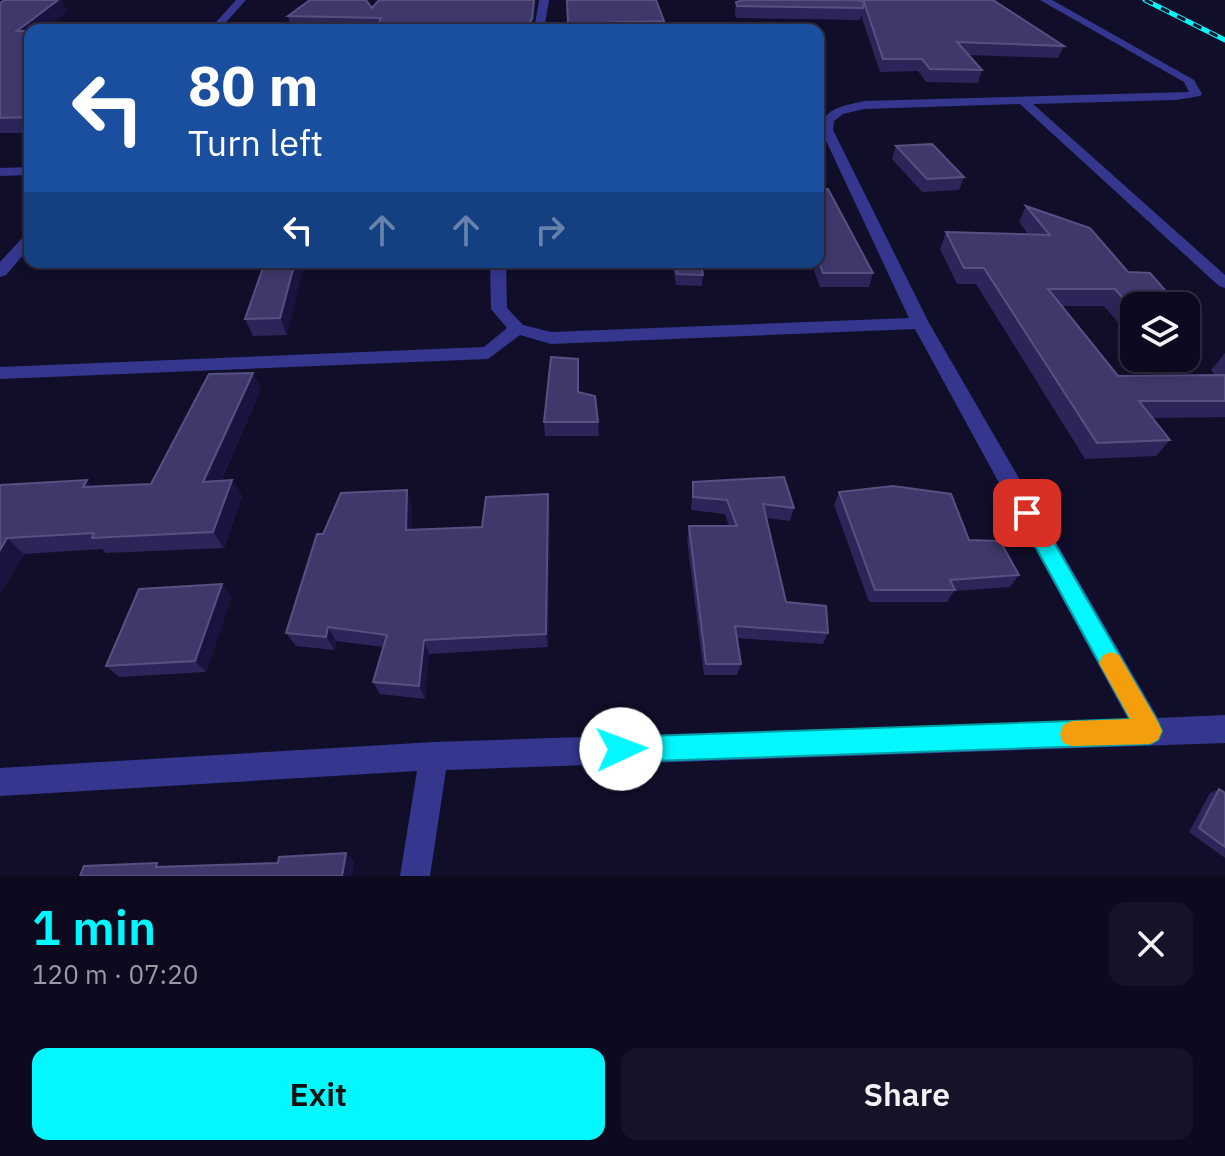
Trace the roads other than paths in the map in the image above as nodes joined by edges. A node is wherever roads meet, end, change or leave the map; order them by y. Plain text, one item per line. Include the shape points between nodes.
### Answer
1 (241, 0) edge
2 (544, 0) edge
3 (1045, 0) edge
4 (219, 24) edge
5 (540, 24) edge
6 (1024, 102) junction
7 (24, 171) edge
8 (0, 172) edge
9 (24, 245) edge
10 (498, 268) edge
11 (0, 272) edge
12 (1225, 283) edge
13 (920, 323) junction
14 (517, 329) junction
15 (0, 373) edge
16 (1225, 729) edge
17 (1150, 731) junction
18 (434, 756) junction
19 (0, 782) edge
20 (415, 876) edge

1 - 4 street
2 - 5 street
3 - 6 street via 1188,80 1196,94
6 - 12 street
6 - 13 street via 864,105 839,111 828,120 827,130
7 - 8 street
9 - 11 street
10 - 14 street via 499,309
13 - 14 street via 551,338
13 - 17 street
14 - 15 street via 488,353
16 - 17 street
17 - 18 street
18 - 19 street
18 - 20 street

